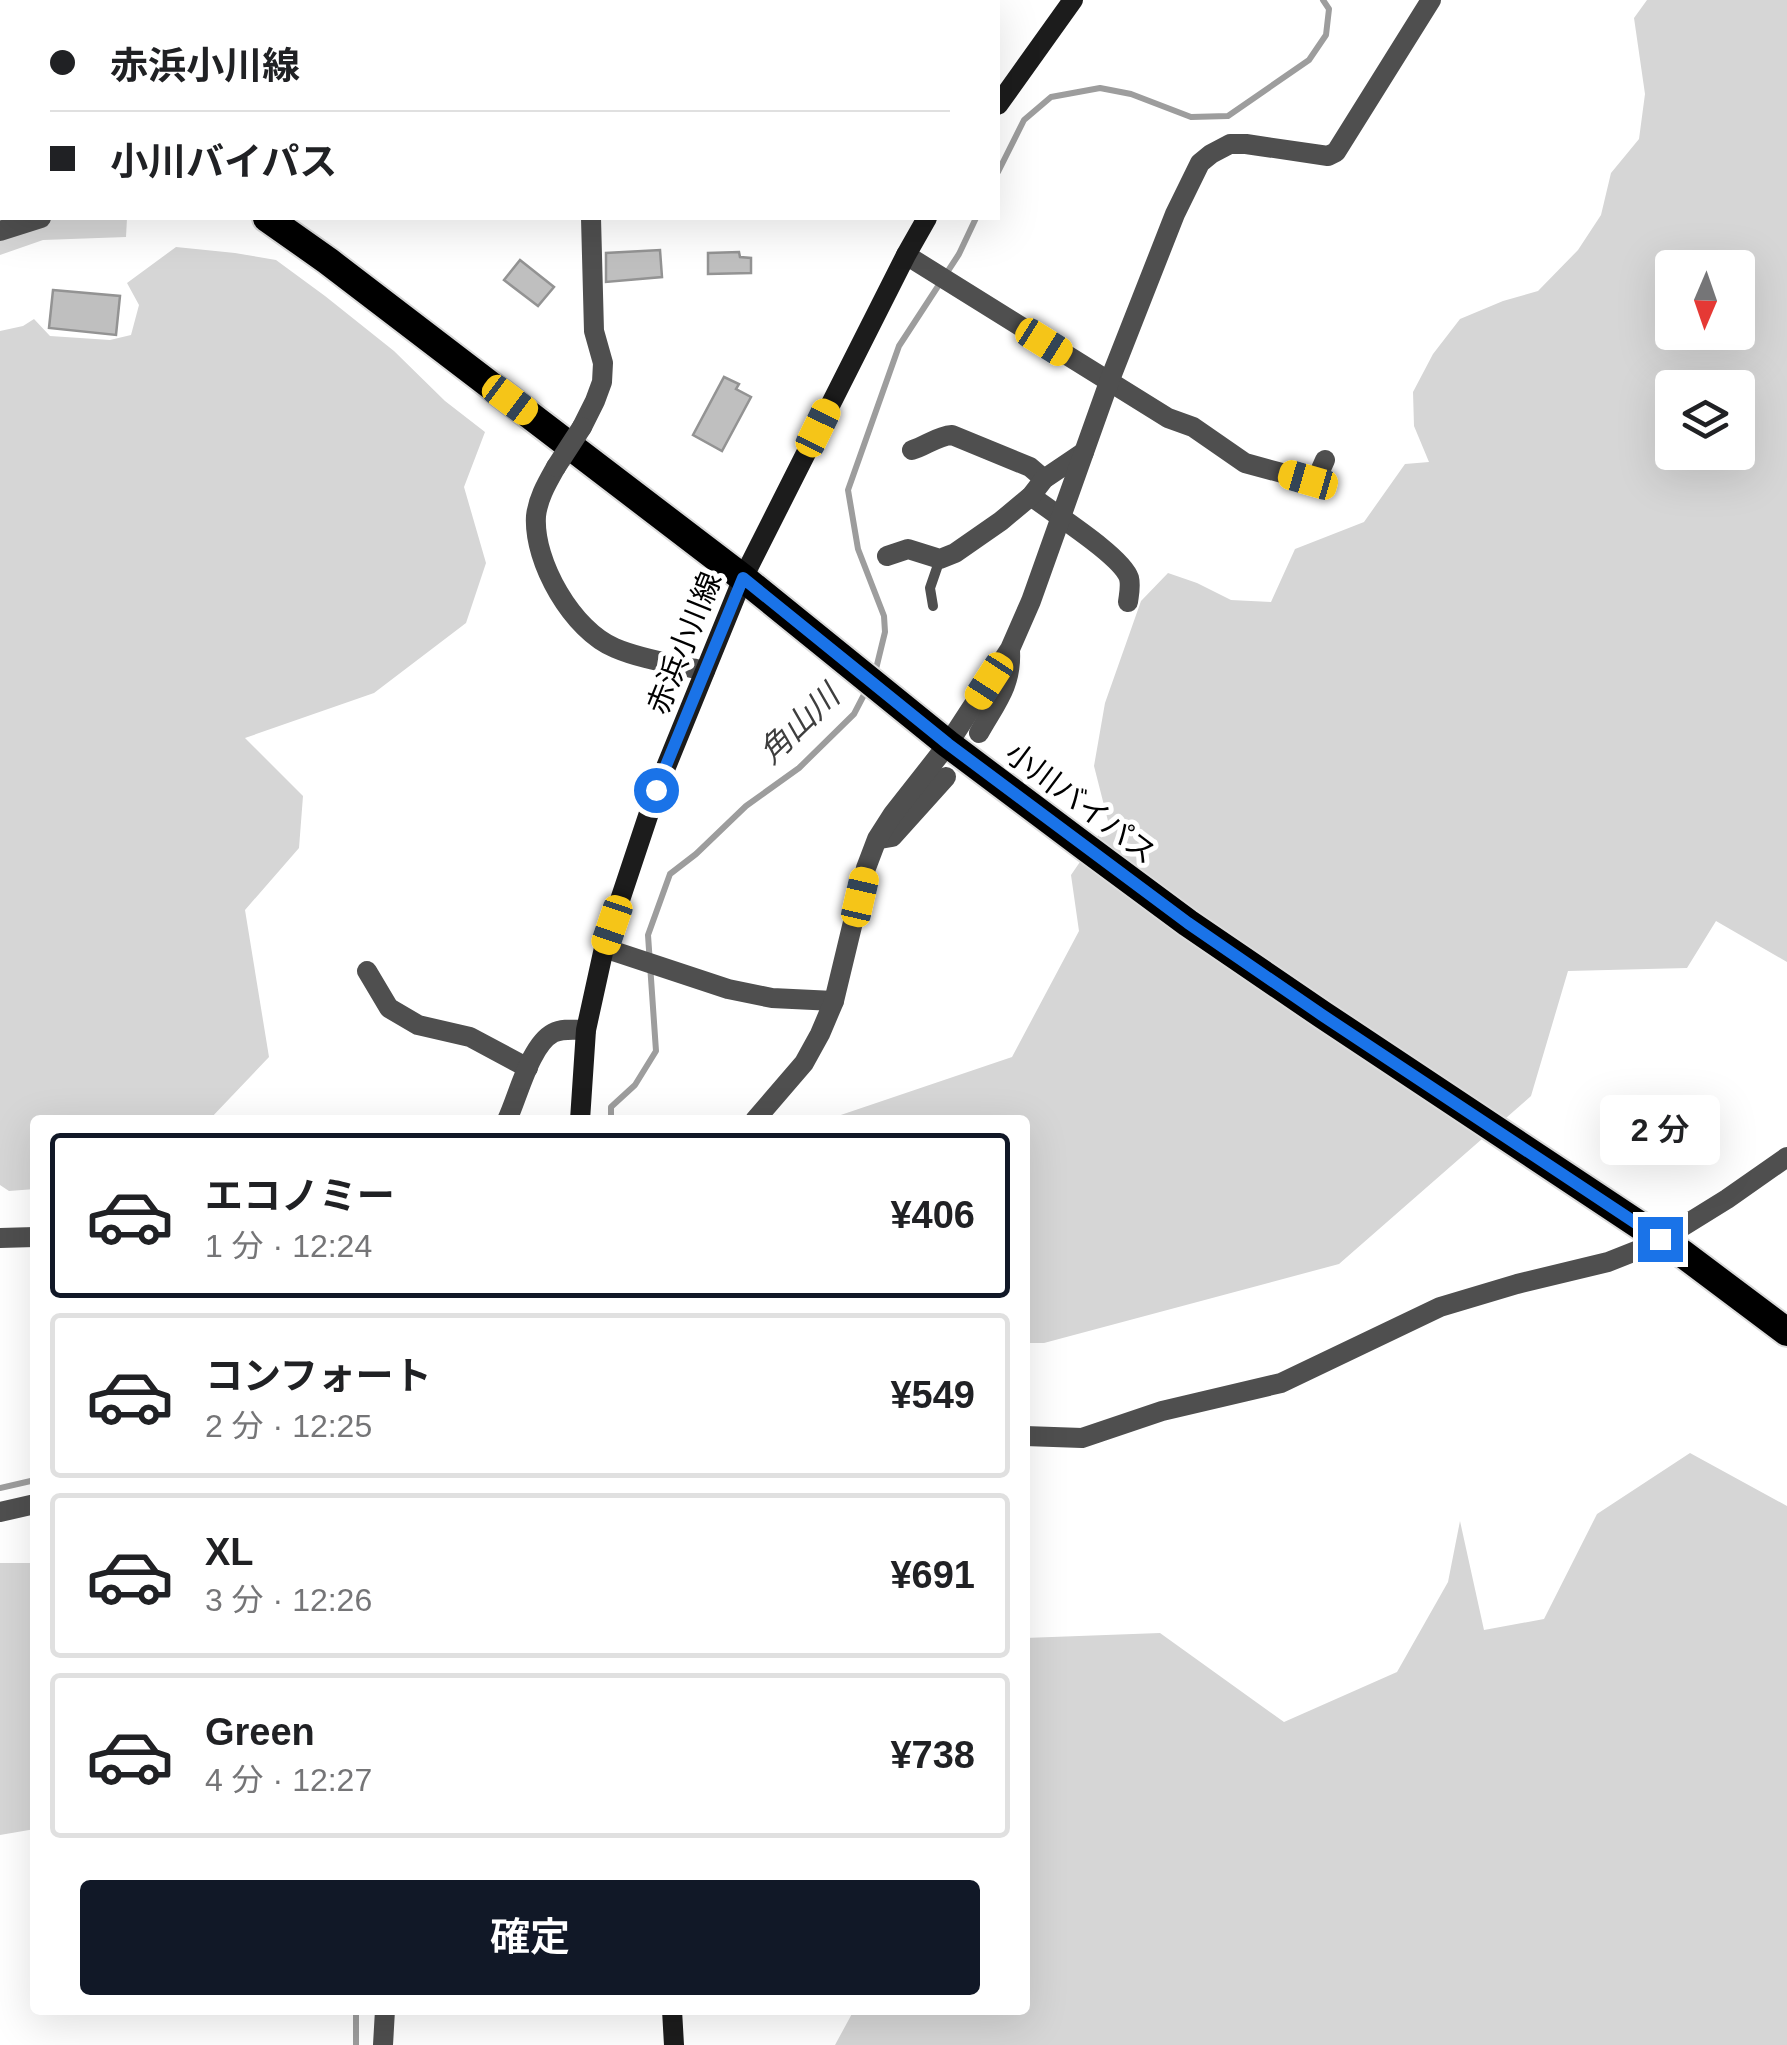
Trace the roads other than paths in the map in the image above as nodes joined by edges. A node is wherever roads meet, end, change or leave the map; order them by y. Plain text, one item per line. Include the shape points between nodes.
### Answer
1 (1073, 0) edge
2 (1431, 0) edge
3 (1000, 103) edge
4 (35, 220) edge
5 (270, 220) edge
6 (591, 220) edge
7 (926, 220) edge
8 (0, 231) edge
9 (906, 255) junction
10 (1109, 382) junction
11 (912, 450) dead end
12 (1084, 452) junction
13 (1325, 460) dead end
14 (1037, 488) junction
15 (1060, 518) junction
16 (887, 556) dead end
17 (940, 558) junction
18 (743, 578) junction
19 (1128, 602) dead end
20 (932, 606) dead end
21 (1010, 649) junction
22 (705, 672) junction
23 (978, 733) dead end
24 (948, 744) junction
25 (946, 777) dead end
26 (877, 838) junction
27 (604, 948) junction
28 (367, 971) dead end
29 (834, 1001) junction
30 (586, 1030) junction
31 (528, 1068) junction
32 (510, 1115) edge
33 (580, 1115) edge
34 (759, 1115) edge
35 (1787, 1156) edge
36 (0, 1238) edge
37 (30, 1238) edge
38 (1660, 1239) junction
39 (1787, 1332) edge
40 (1030, 1436) edge
41 (30, 1505) edge
42 (0, 1512) edge
43 (385, 2015) edge
44 (672, 2015) edge
45 (383, 2045) edge
46 (674, 2045) edge

1 - 3 main road
2 - 10 street via 1336,152 1230,144 1200,163
4 - 8 street
5 - 18 highway, 小川バイパス
6 - 22 street, bridge via 602,382 540,498 536,536 565,604 597,639
7 - 9 main road, 赤浜小川線
9 - 10 street
9 - 18 main road, 赤浜小川線
10 - 12 street
10 - 13 street via 1244,463 1308,480 1317,478
11 - 14 street via 952,435 1030,467
12 - 14 street
12 - 15 street
14 - 15 street
14 - 17 street via 978,538
15 - 19 street via 1124,568
15 - 21 street
16 - 17 street via 908,549
17 - 20 lane
18 - 22 main road, 赤浜小川線
18 - 24 highway, 小川バイパス
21 - 23 street via 1007,683
21 - 24 street
22 - 27 main road, 赤浜小川線 via 656,790
24 - 26 street
24 - 38 highway, 小川バイパス via 1188,923
25 - 26 street via 892,837
26 - 29 street
27 - 29 street via 728,989
27 - 30 main road, 赤浜小川線
28 - 31 street via 389,1008 418,1025 470,1037
29 - 34 street via 804,1063
30 - 31 street via 549,1035
30 - 33 main road, 赤浜小川線
31 - 32 street
35 - 38 street
36 - 37 street
38 - 39 highway, 小川バイパス
38 - 40 street via 1608,1262 1440,1307 1265,1388 1082,1438
41 - 42 street
43 - 45 street
44 - 46 main road

